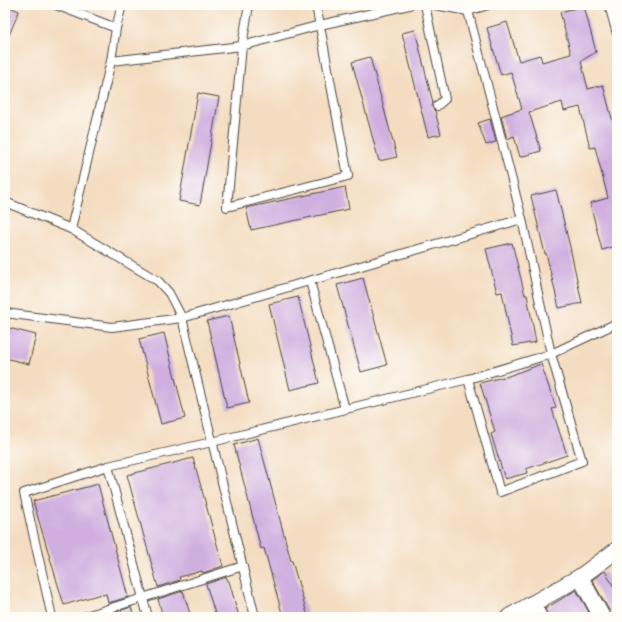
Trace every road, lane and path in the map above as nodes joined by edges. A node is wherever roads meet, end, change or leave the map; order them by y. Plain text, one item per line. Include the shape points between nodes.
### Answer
1 (56, 5) edge
2 (122, 5) edge
3 (249, 5) edge
4 (316, 5) edge
5 (409, 5) edge
6 (425, 5) edge
7 (435, 5) edge
8 (488, 5) edge
9 (609, 5) edge
10 (468, 11) junction
11 (320, 25) junction
12 (116, 28) junction
13 (617, 34) edge
14 (242, 46) junction
15 (111, 61) junction
16 (437, 106) dead end
17 (5, 202) edge
18 (522, 219) junction
19 (71, 229) junction
20 (310, 281) junction
21 (5, 313) edge
22 (182, 318) junction
23 (617, 323) edge
24 (551, 354) junction
25 (468, 379) junction
26 (345, 410) junction
27 (212, 442) junction
28 (108, 466) junction
29 (617, 550) edge
30 (243, 566) junction
31 (580, 577) junction
32 (142, 598) junction
33 (536, 610) edge
34 (52, 617) edge
35 (83, 617) edge
36 (148, 617) edge
37 (255, 617) edge
38 (510, 617) edge
39 (602, 617) edge

1 - 12 lane
2 - 12 lane
3 - 14 lane
4 - 11 lane
5 - 11 lane
6 - 16 lane via 445,99
7 - 10 lane
8 - 10 lane
9 - 13 lane
10 - 18 lane
11 - 14 lane
11 - 14 lane via 348,176 227,207
12 - 15 lane
14 - 15 lane
15 - 19 lane
17 - 19 lane
18 - 20 lane
18 - 24 lane
19 - 22 lane via 158,281 169,293
20 - 22 lane
20 - 26 lane
21 - 22 lane via 112,327
22 - 27 lane
23 - 24 lane
24 - 25 lane
24 - 25 lane via 582,461 500,492
25 - 26 lane
26 - 27 lane
27 - 28 lane
27 - 30 lane
28 - 32 lane
28 - 34 lane via 24,493
29 - 31 street
30 - 32 lane
30 - 37 lane
31 - 33 street
31 - 39 street
32 - 35 lane
32 - 36 lane
33 - 38 street

